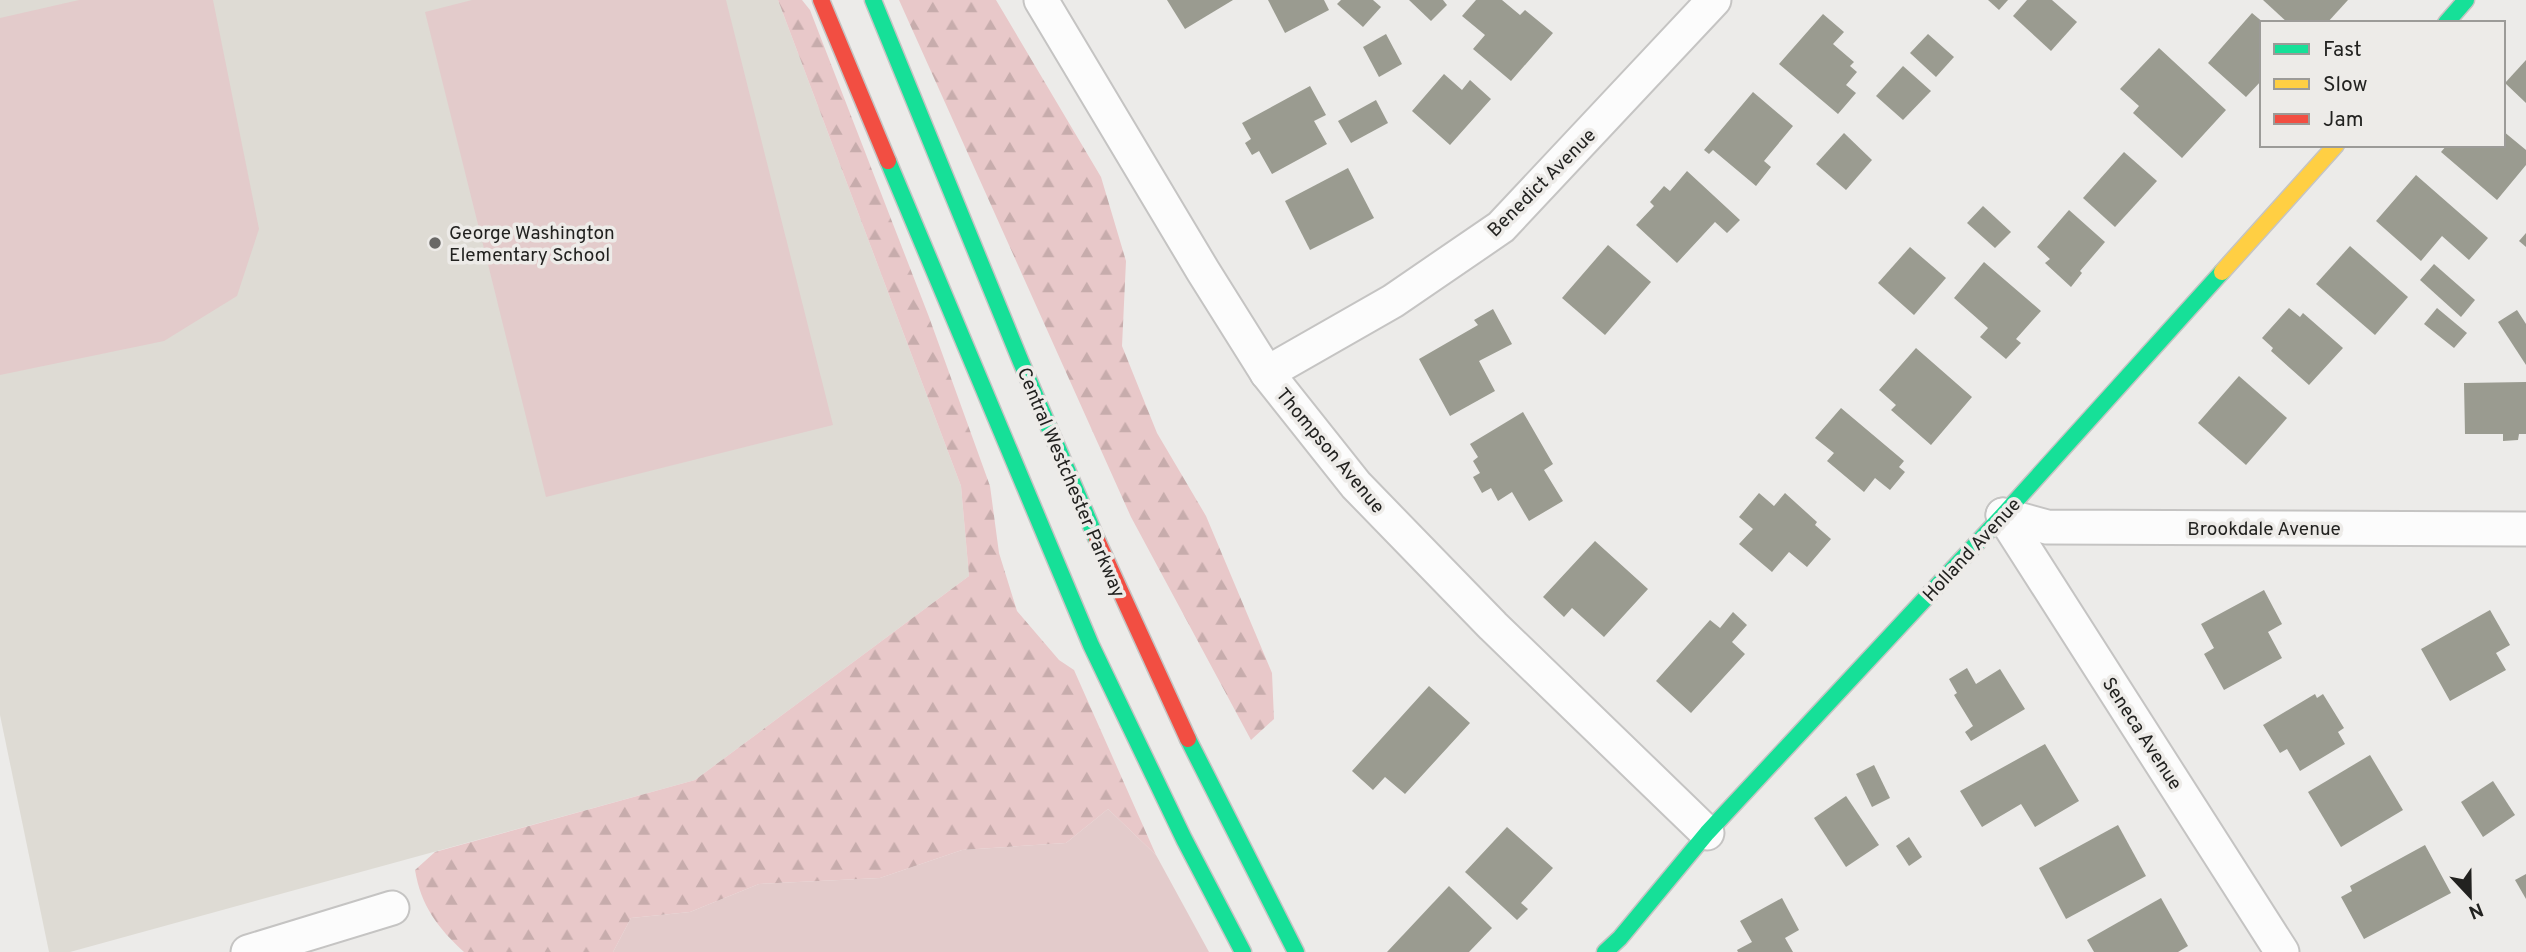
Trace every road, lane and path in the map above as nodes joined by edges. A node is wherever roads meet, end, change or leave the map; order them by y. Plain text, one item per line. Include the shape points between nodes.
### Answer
1 (821, 0) edge
2 (873, 0) edge
3 (1041, 0) edge
4 (1714, 0) edge
5 (2466, 0) edge
6 (2448, 21) edge
7 (2334, 147) edge
8 (1267, 373) junction
9 (2003, 515) junction
10 (2526, 529) edge
11 (1707, 833) junction
12 (392, 908) dead end
13 (1618, 947) edge
14 (248, 952) edge
15 (1243, 952) edge
16 (1296, 952) edge
17 (2282, 952) edge

1 - 15 main road via 1091,645
2 - 16 main road, Central Westchester Parkway via 1112,580 1190,746
3 - 8 street, Thompson Avenue
4 - 8 street, Benedict Avenue via 1501,227 1393,301
5 - 6 main road
7 - 9 main road, Holland Avenue
8 - 11 street, Thompson Avenue via 1356,485 1493,626
9 - 10 street, Brookdale Avenue via 2047,527
9 - 11 main road, Holland Avenue
9 - 17 street, Seneca Avenue
11 - 13 main road, Holland Avenue
12 - 14 street

